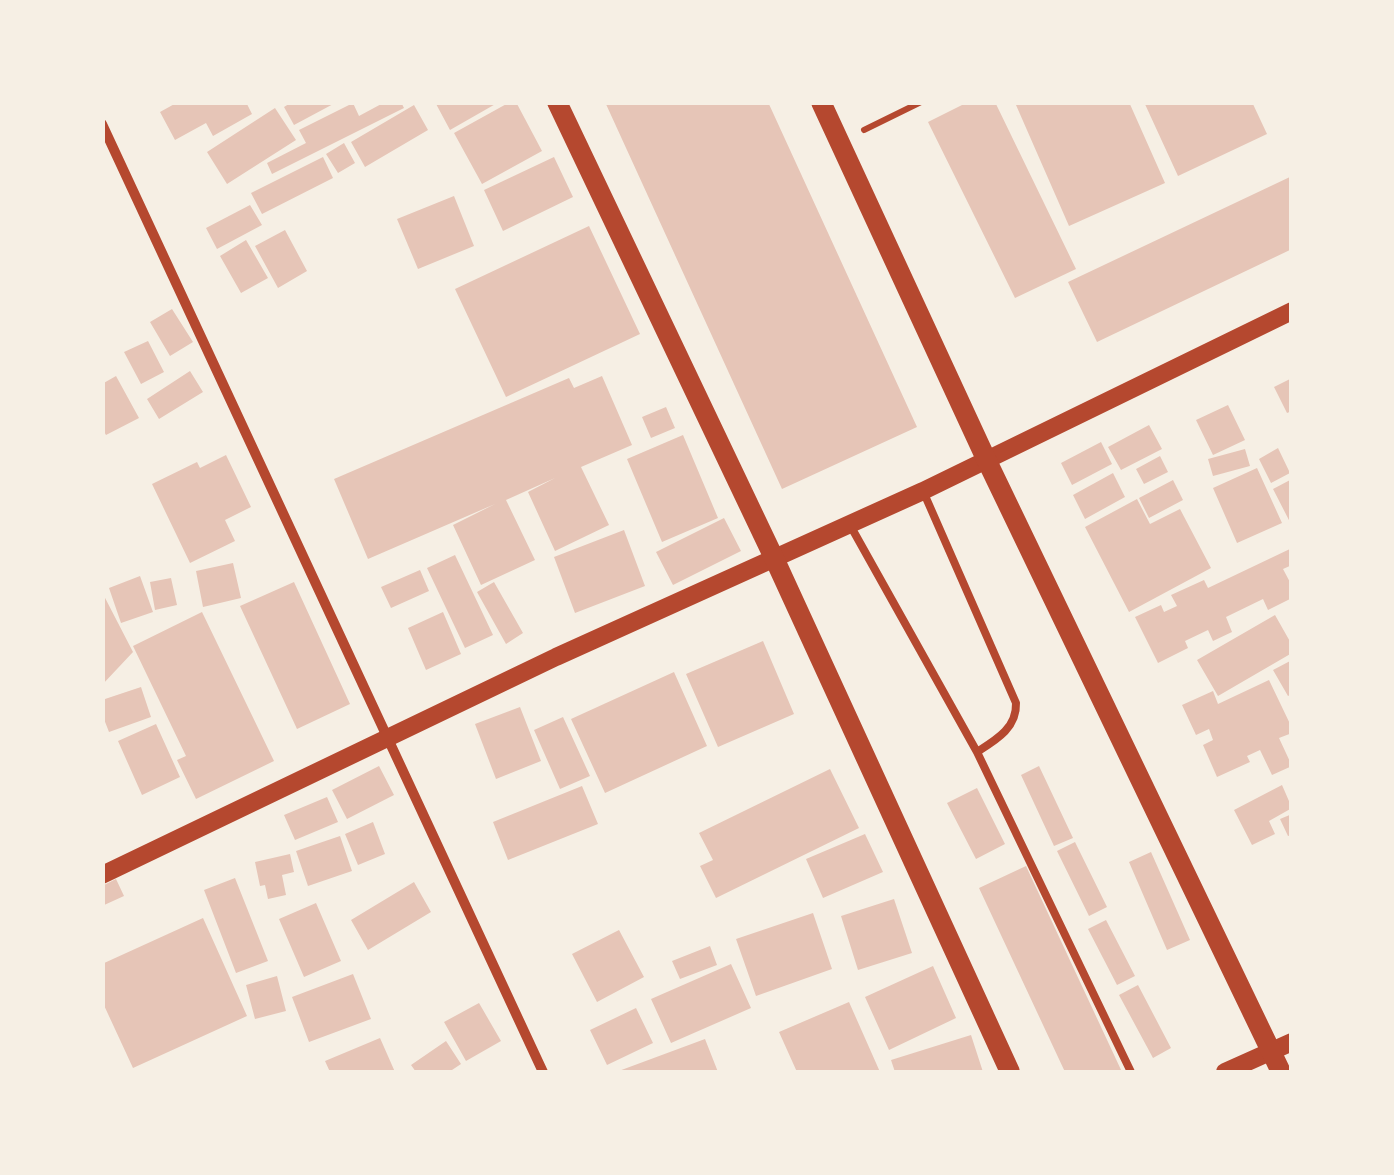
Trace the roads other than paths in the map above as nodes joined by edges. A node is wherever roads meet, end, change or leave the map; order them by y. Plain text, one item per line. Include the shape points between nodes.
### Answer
1 (557, 102) edge
2 (821, 102) edge
3 (102, 124) edge
4 (1292, 310) edge
5 (987, 460) junction
6 (923, 491) junction
7 (850, 525) junction
8 (775, 560) junction
9 (386, 738) junction
10 (976, 752) junction
11 (102, 875) edge
12 (1292, 1042) edge
13 (1271, 1051) junction
14 (543, 1072) edge
15 (1010, 1072) edge
16 (1131, 1072) edge
17 (1225, 1072) edge
18 (1281, 1072) edge

1 - 8 main road
2 - 5 main road
3 - 9 street
4 - 5 street
5 - 6 street
5 - 13 main road
6 - 7 street
6 - 10 lane via 1016,703 1009,728
7 - 8 street
7 - 10 lane
8 - 9 street
8 - 15 main road
9 - 11 street
9 - 14 street
10 - 16 lane
12 - 13 street
13 - 17 street
13 - 18 main road

